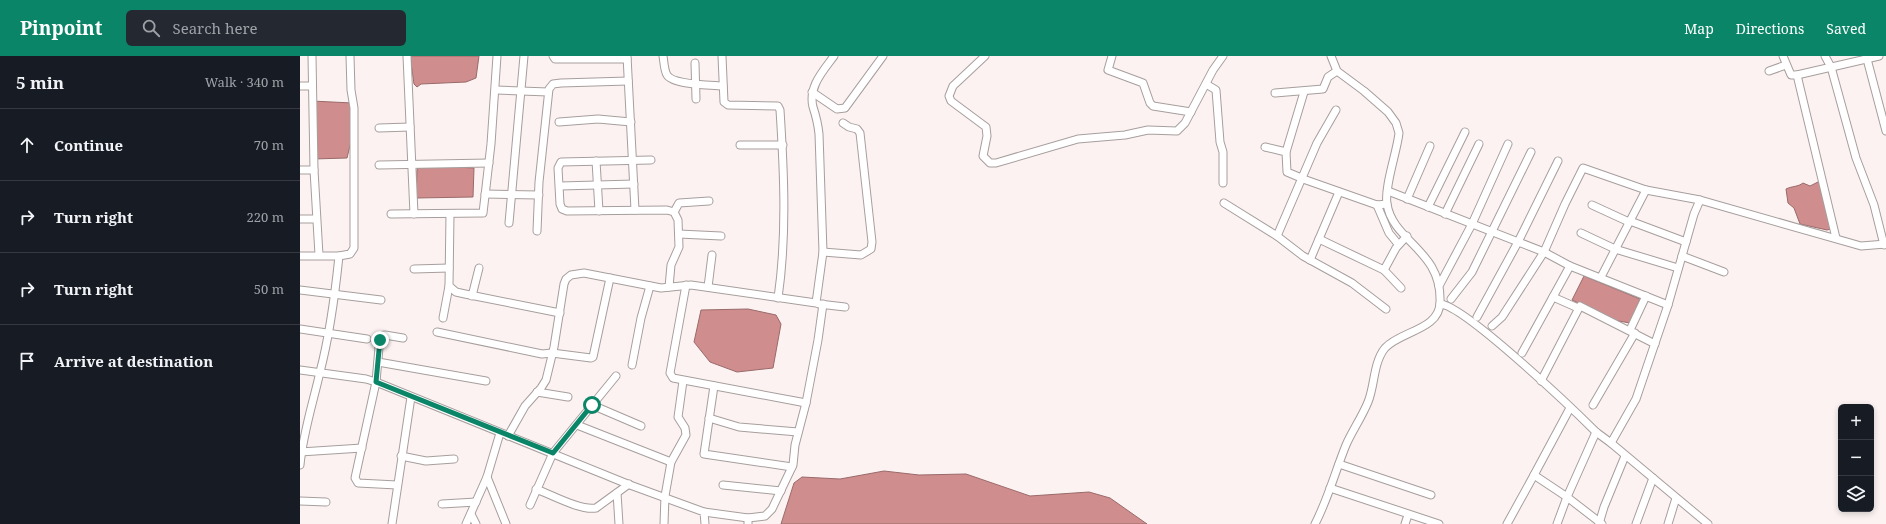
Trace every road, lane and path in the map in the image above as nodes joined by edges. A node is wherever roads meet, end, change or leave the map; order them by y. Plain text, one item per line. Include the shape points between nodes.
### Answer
1 (312, 56) edge
2 (350, 56) edge
3 (407, 56) edge
4 (498, 56) edge
5 (524, 56) edge
6 (553, 56) edge
7 (663, 56) edge
8 (722, 56) edge
9 (834, 56) edge
10 (883, 56) edge
11 (985, 56) edge
12 (1112, 56) edge
13 (1223, 56) edge
14 (1331, 56) edge
15 (1783, 56) edge
16 (1825, 56) edge
17 (1878, 56) edge
18 (627, 57) edge
19 (1867, 59) junction
20 (695, 64) dead end
21 (1786, 65) junction
22 (1831, 67) junction
23 (1337, 71) junction
24 (1769, 71) dead end
25 (1797, 75) junction
26 (628, 81) junction
27 (696, 84) junction
28 (1206, 84) junction
29 (300, 86) edge
30 (312, 86) junction
31 (723, 86) junction
32 (496, 90) junction
33 (522, 91) junction
34 (548, 92) junction
35 (812, 92) junction
36 (1304, 92) junction
37 (1275, 93) dead end
38 (696, 99) dead end
39 (1336, 110) dead end
40 (1191, 112) junction
41 (559, 122) dead end
42 (631, 122) junction
43 (843, 123) dead end
44 (410, 126) junction
45 (379, 128) dead end
46 (1886, 131) edge
47 (1465, 132) dead end
48 (1480, 144) dead end
49 (1508, 144) dead end
50 (740, 145) dead end
51 (782, 145) junction
52 (1430, 146) dead end
53 (1265, 147) dead end
54 (1286, 152) junction
55 (1531, 152) dead end
56 (633, 160) junction
57 (651, 160) dead end
58 (1558, 160) dead end
59 (596, 161) junction
60 (489, 162) junction
61 (411, 164) junction
62 (379, 165) dead end
63 (300, 170) edge
64 (314, 170) junction
65 (1302, 178) junction
66 (1223, 183) dead end
67 (634, 184) junction
68 (597, 185) junction
69 (560, 186) junction
70 (1646, 190) junction
71 (1388, 191) junction
72 (1339, 192) junction
73 (485, 194) junction
74 (511, 195) junction
75 (539, 195) junction
76 (1407, 199) junction
77 (1700, 200) junction
78 (709, 201) dead end
79 (1224, 203) dead end
80 (1387, 204) junction
81 (1377, 205) junction
82 (1592, 205) dead end
83 (1428, 207) junction
84 (634, 210) junction
85 (598, 211) junction
86 (674, 212) junction
87 (391, 214) dead end
88 (414, 214) junction
89 (450, 214) junction
90 (1445, 214) junction
91 (300, 219) edge
92 (316, 219) junction
93 (1630, 221) junction
94 (509, 223) dead end
95 (1472, 224) junction
96 (536, 231) dead end
97 (1493, 233) junction
98 (1581, 233) dead end
99 (679, 234) junction
100 (721, 236) dead end
101 (1277, 236) junction
102 (1406, 236) junction
103 (1319, 238) junction
104 (1836, 238) junction
105 (1518, 242) junction
106 (1686, 242) junction
107 (1398, 244) junction
108 (1885, 244) edge
109 (1615, 249) junction
110 (823, 252) junction
111 (1544, 252) junction
112 (319, 255) junction
113 (712, 255) dead end
114 (300, 256) edge
115 (339, 256) junction
116 (1682, 256) junction
117 (1310, 260) junction
118 (1570, 266) junction
119 (449, 268) junction
120 (479, 268) dead end
121 (1678, 268) junction
122 (414, 269) dead end
123 (1384, 270) junction
124 (1724, 272) dead end
125 (1601, 277) junction
126 (610, 278) junction
127 (686, 285) junction
128 (449, 286) junction
129 (650, 286) junction
130 (1439, 286) junction
131 (668, 287) junction
132 (708, 287) junction
133 (1401, 288) dead end
134 (300, 290) edge
135 (335, 294) junction
136 (472, 296) junction
137 (1646, 296) junction
138 (1553, 297) junction
139 (778, 298) junction
140 (1451, 299) dead end
141 (381, 300) dead end
142 (819, 304) junction
143 (1440, 304) junction
144 (1668, 305) junction
145 (845, 307) dead end
146 (1578, 308) junction
147 (1386, 309) dead end
148 (560, 313) junction
149 (1477, 317) dead end
150 (443, 318) dead end
151 (1492, 326) dead end
152 (300, 329) edge
153 (1632, 331) junction
154 (329, 332) junction
155 (437, 332) dead end
156 (402, 338) dead end
157 (367, 339) dead end
158 (1655, 344) junction
159 (552, 353) junction
160 (1522, 353) dead end
161 (378, 362) junction
162 (632, 365) dead end
163 (300, 370) edge
164 (320, 373) junction
165 (616, 376) dead end
166 (486, 381) dead end
167 (683, 381) junction
168 (1540, 381) junction
169 (376, 382) junction
170 (714, 386) junction
171 (537, 392) junction
172 (411, 397) junction
173 (568, 397) dead end
174 (806, 403) junction
175 (592, 405) junction
176 (1593, 405) dead end
177 (1570, 408) junction
178 (709, 418) junction
179 (577, 425) junction
180 (641, 426) dead end
181 (798, 432) junction
182 (1596, 432) junction
183 (500, 433) junction
184 (508, 436) junction
185 (1611, 443) junction
186 (362, 448) junction
187 (301, 452) edge
188 (553, 453) junction
189 (401, 456) junction
190 (1625, 456) junction
191 (454, 459) dead end
192 (671, 462) junction
193 (1339, 464) junction
194 (300, 465) edge
195 (792, 467) junction
196 (1534, 476) junction
197 (487, 477) junction
198 (1653, 478) junction
199 (629, 484) junction
200 (397, 485) junction
201 (723, 485) dead end
202 (1330, 488) junction
203 (536, 489) junction
204 (781, 491) junction
205 (617, 492) junction
206 (1431, 495) dead end
207 (665, 496) junction
208 (1567, 497) junction
209 (1676, 498) junction
210 (300, 501) edge
211 (326, 502) dead end
212 (476, 502) junction
213 (442, 504) dead end
214 (530, 505) dead end
215 (704, 512) junction
216 (471, 514) junction
217 (1408, 515) junction
218 (748, 521) edge
219 (1600, 523) edge
220 (1705, 523) edge
221 (392, 524) edge
222 (466, 524) edge
223 (476, 524) edge
224 (506, 524) edge
225 (619, 524) edge
226 (664, 524) edge
227 (705, 524) edge
228 (1315, 524) edge
229 (1405, 524) edge
230 (1439, 524) edge
231 (1507, 524) edge
232 (1557, 524) edge
233 (1636, 524) edge
234 (1668, 524) edge

1 - 30 street
2 - 115 street via 354,108 354,248 350,254
3 - 44 street
4 - 32 street
5 - 33 street
6 - 18 street via 555,59
7 - 27 street via 666,75 671,79
8 - 31 street
9 - 35 street via 818,78
10 - 35 street via 845,108 837,109
11 - 40 street via 953,86 949,96 951,101 986,127 983,156 990,163 1004,162 1078,140 1148,130 1177,131 1182,128
12 - 40 street via 1108,70 1143,84 1153,106
13 - 28 street
14 - 23 street
15 - 21 street
16 - 22 street
17 - 19 street
18 - 26 street
19 - 22 street
19 - 46 street
20 - 27 street
21 - 24 street
21 - 25 street via 1791,75
22 - 25 street
22 - 108 street via 1856,158 1874,205
23 - 36 street via 1328,77 1324,89
23 - 71 street via 1376,100 1396,123 1399,133 1398,145
25 - 104 street
26 - 34 street via 553,84
26 - 42 street
27 - 31 street
27 - 38 street
28 - 40 street
28 - 66 street via 1216,90 1223,152
29 - 30 street
30 - 64 street
31 - 51 street via 724,102 728,105 778,106
32 - 33 street
32 - 60 street
33 - 34 street
33 - 74 street
34 - 75 street
35 - 110 street via 819,134
36 - 37 street
36 - 54 street
39 - 65 street via 1317,143
41 - 42 street via 598,119
42 - 56 street
43 - 110 street via 860,133 871,249 861,255
44 - 45 street
44 - 61 street
47 - 83 street
48 - 90 street
49 - 95 street
50 - 51 street
51 - 139 street via 782,264
52 - 76 street
53 - 54 street
54 - 65 street via 1287,172
55 - 97 street
56 - 57 street
56 - 59 street
56 - 67 street
58 - 105 street
59 - 68 street
59 - 69 street via 561,162 558,168
60 - 61 street
60 - 73 street
61 - 62 street
61 - 88 street
63 - 64 street
64 - 92 street
65 - 72 street
65 - 101 street
67 - 68 street
67 - 84 street
68 - 69 street
68 - 85 street
69 - 85 street via 562,209 567,212
70 - 77 street
70 - 93 street
70 - 111 street via 1583,168
71 - 76 street
71 - 80 street
72 - 81 street
72 - 103 street
73 - 74 street
73 - 89 street via 482,214
74 - 75 street
74 - 94 street
75 - 96 street
76 - 83 street
77 - 104 street
77 - 106 street
78 - 86 street via 678,203
79 - 101 street
80 - 81 street
80 - 102 street via 1393,219
81 - 107 street via 1389,233
82 - 93 street
83 - 90 street
84 - 85 street
84 - 86 street
86 - 99 street via 677,216
87 - 88 street
88 - 89 street
89 - 119 street
90 - 95 street
91 - 92 street
92 - 112 street
93 - 106 street
93 - 109 street
95 - 97 street
95 - 130 street
97 - 105 street
97 - 140 street via 1472,272
98 - 109 street
99 - 100 street
99 - 131 street via 679,247 671,265
101 - 117 street
102 - 107 street
102 - 130 street via 1429,261
103 - 117 street
103 - 123 street
104 - 108 street via 1861,246
105 - 111 street
105 - 149 street
106 - 116 street
107 - 123 street
109 - 121 street
109 - 125 street
110 - 142 street
111 - 118 street
111 - 151 street via 1502,317
112 - 114 street
112 - 115 street
113 - 132 street
115 - 135 street
116 - 121 street
116 - 124 street
117 - 147 street via 1352,283
118 - 125 street
118 - 138 street
119 - 122 street
119 - 128 street
120 - 136 street
121 - 144 street
123 - 133 street
125 - 137 street
126 - 129 street
126 - 148 street via 584,273 571,275 564,284
126 - 159 street via 593,357
127 - 131 street
127 - 132 street
127 - 167 street via 670,373 673,378
128 - 136 street via 456,292
128 - 150 street
129 - 131 street
129 - 162 street
130 - 143 street
132 - 139 street
134 - 135 street
135 - 141 street
135 - 154 street
136 - 148 street
137 - 144 street
137 - 153 street
138 - 146 street
138 - 160 street
139 - 142 street
142 - 145 street
142 - 174 street
143 - 168 street via 1448,305 1474,322
143 - 193 street via 1430,323 1400,336 1384,349 1378,359 1368,404
144 - 158 street
146 - 153 street via 1582,306
146 - 168 street
148 - 159 street
152 - 154 street
153 - 158 street
153 - 176 street
154 - 157 street
154 - 164 street
155 - 159 street via 542,354
156 - 161 street via 380,336
158 - 185 street via 1636,399
159 - 171 street via 546,380
161 - 166 street
161 - 169 street
163 - 164 street
164 - 169 street
164 - 187 street
165 - 175 street
167 - 170 street
167 - 192 street via 678,417 686,435
168 - 177 street
169 - 172 street
169 - 186 street
170 - 174 street
170 - 178 street
171 - 173 street
171 - 184 street via 525,406
172 - 183 street
172 - 189 street
174 - 181 street
175 - 179 street
175 - 180 street
177 - 182 street
177 - 196 street
178 - 181 street via 739,427
178 - 195 street via 704,454
179 - 188 street
179 - 192 street
181 - 195 street
182 - 185 street
182 - 208 street
183 - 184 street
183 - 197 street
184 - 188 street
185 - 190 street
186 - 187 street
186 - 200 street via 356,482
187 - 194 street
188 - 199 street
188 - 203 street
189 - 191 street via 426,460
189 - 200 street
190 - 198 street
190 - 219 street
192 - 207 street
193 - 202 street
193 - 206 street
195 - 204 street
196 - 208 street
196 - 231 street
197 - 212 street
197 - 224 street
198 - 209 street
198 - 233 street
199 - 205 street
199 - 207 street
200 - 221 street
201 - 204 street
202 - 217 street
202 - 228 street
203 - 205 street via 588,508 596,508
203 - 214 street
204 - 218 street via 772,509 765,516
205 - 225 street
207 - 215 street
207 - 226 street
208 - 219 street
208 - 232 street
209 - 220 street
209 - 234 street
210 - 211 street
212 - 213 street
212 - 216 street
215 - 218 street
215 - 227 street
216 - 222 street
216 - 223 street
217 - 229 street
217 - 230 street

